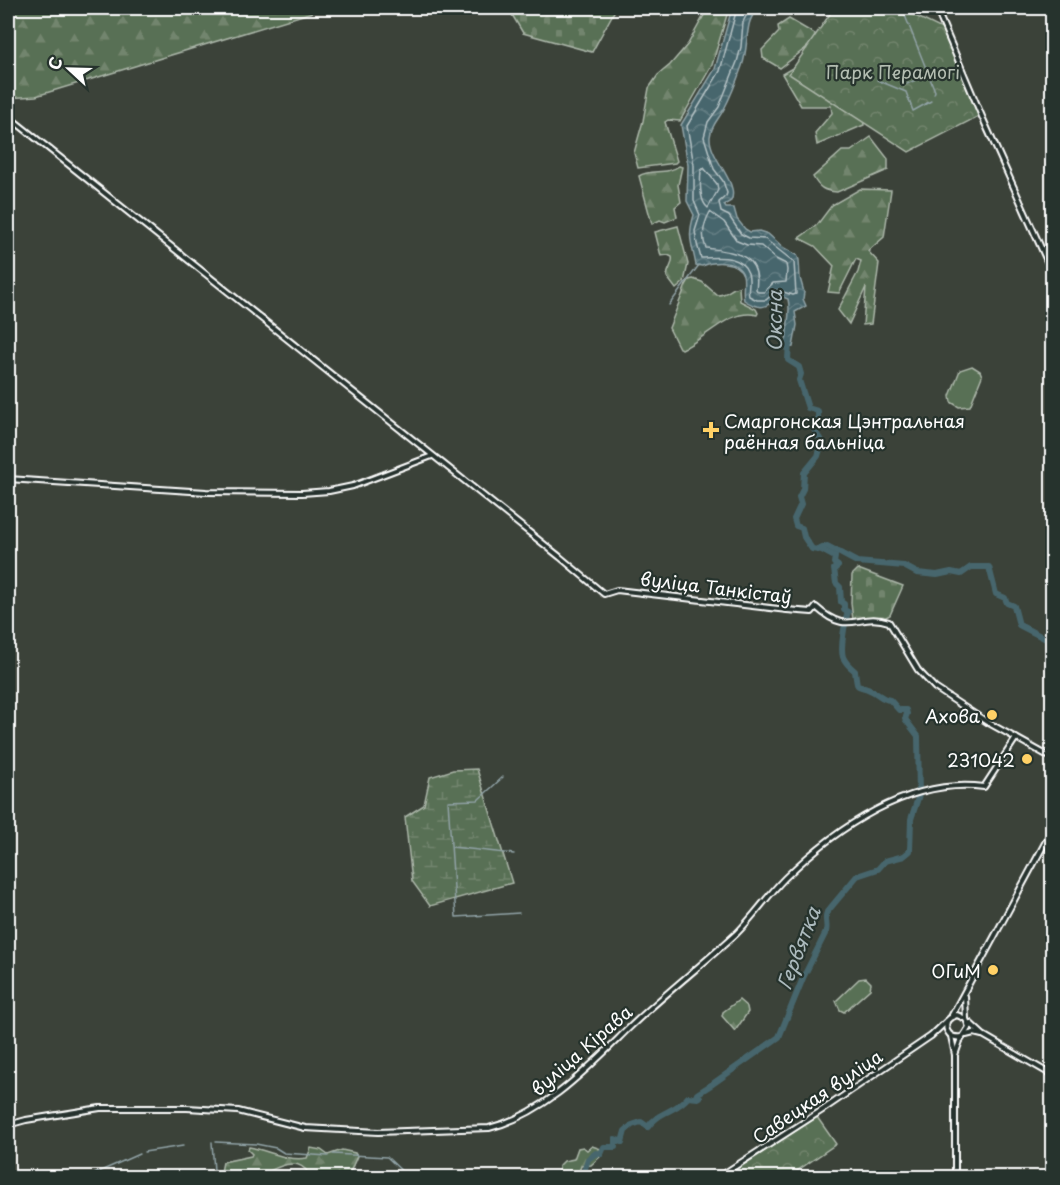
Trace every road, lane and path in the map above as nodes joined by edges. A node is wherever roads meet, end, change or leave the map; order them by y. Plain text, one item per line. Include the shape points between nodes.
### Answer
1 (936, 8) edge
2 (8, 116) edge
3 (1053, 272) edge
4 (432, 456) junction
5 (8, 479) edge
6 (1016, 738) junction
7 (1053, 758) edge
8 (1053, 830) edge
9 (966, 993) junction
10 (949, 1019) junction
11 (967, 1020) junction
12 (982, 1035) junction
13 (931, 1036) junction
14 (950, 1036) junction
15 (964, 1036) junction
16 (955, 1055) junction
17 (1053, 1076) edge
18 (8, 1125) edge
19 (717, 1178) edge
20 (955, 1178) edge

1 - 3 street
2 - 4 street
4 - 5 street via 353,486 302,493 206,492
4 - 6 street, вуліца Танкістаў via 604,594 617,590 812,612 816,607 830,619 843,623 889,622 925,678 946,696
6 - 7 street, вуліца Танкістаў
6 - 18 street, вуліца Кірава via 984,786 933,789 876,808 811,855 778,885 738,931 600,1056 550,1098 506,1124 489,1128 360,1131 300,1128 249,1113 212,1108 85,1110
8 - 9 street, Савецкая вуліца
9 - 10 street, Савецкая вуліца
9 - 11 street, Савецкая вуліца
10 - 11 street via 960,1015
10 - 13 street, Савецкая вуліца
10 - 14 street via 946,1029
11 - 12 street
11 - 15 street via 969,1027
12 - 15 street
12 - 17 street
13 - 14 street
13 - 19 street, Савецкая вуліца
14 - 15 street
14 - 16 street
15 - 16 street
16 - 20 street

